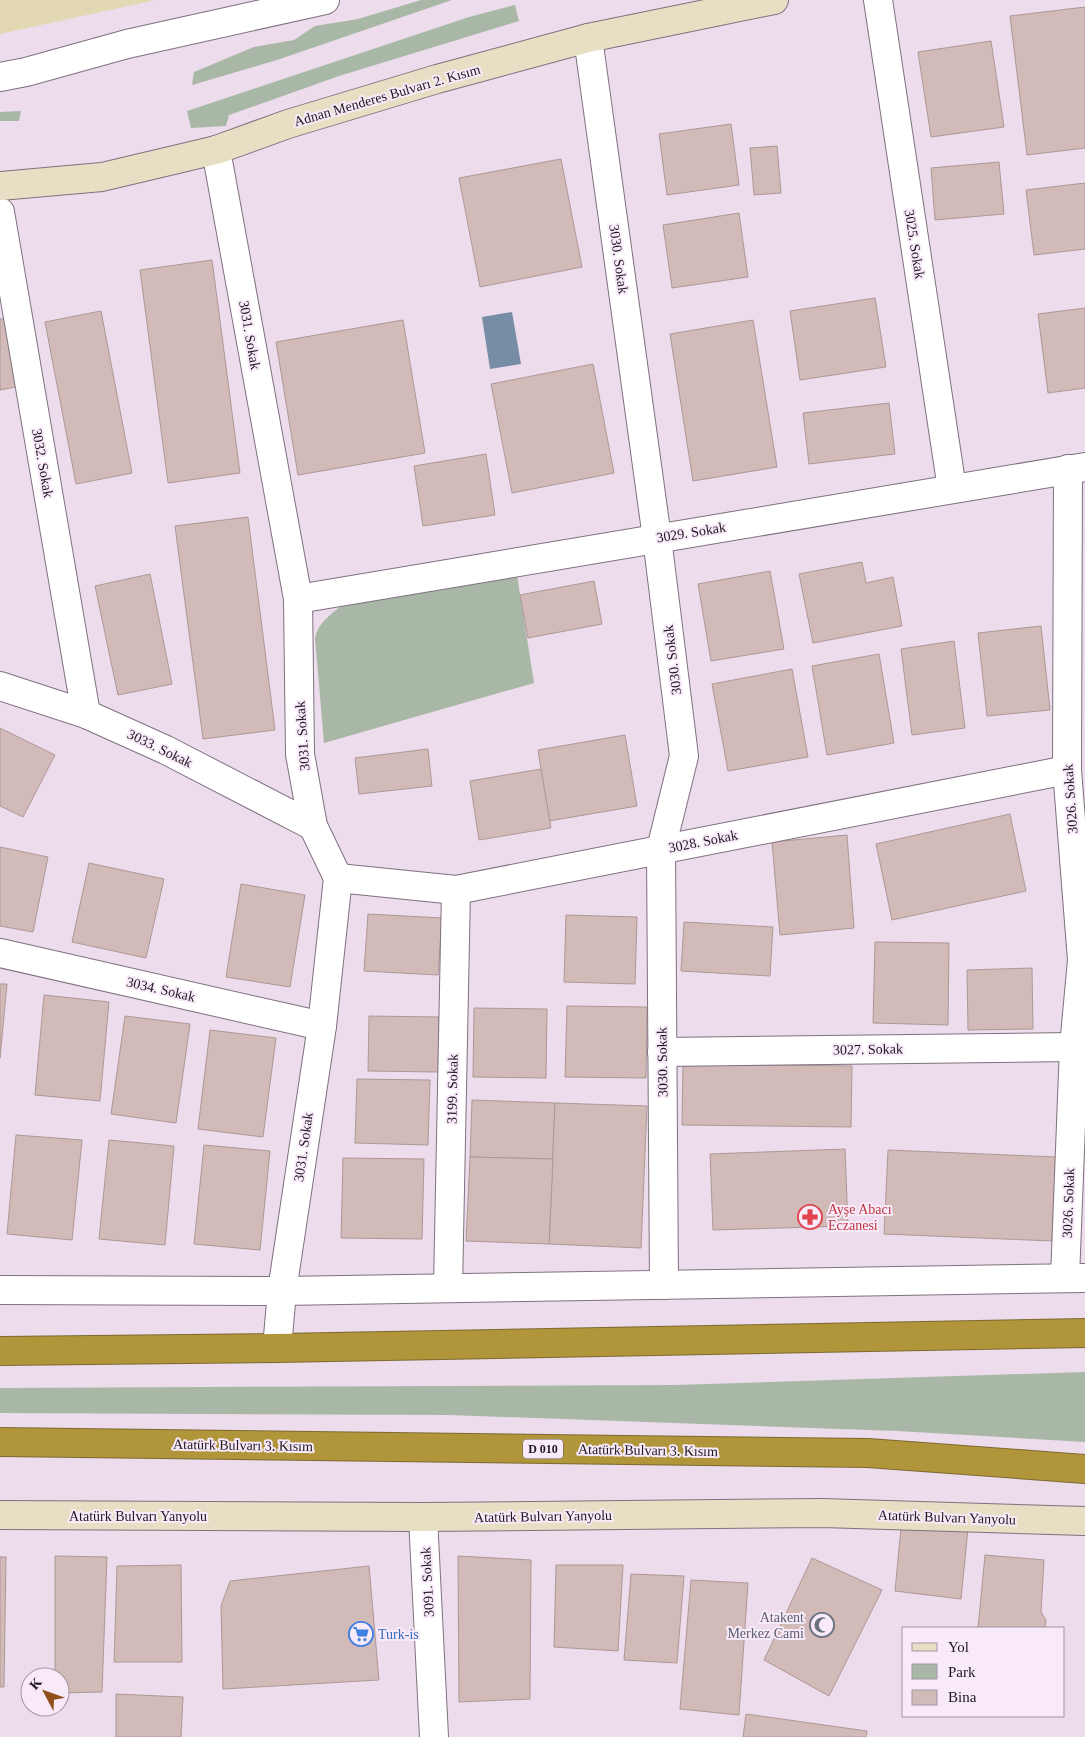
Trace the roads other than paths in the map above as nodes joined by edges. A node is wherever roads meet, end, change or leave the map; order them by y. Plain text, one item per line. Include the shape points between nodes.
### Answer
1 (325, 0) edge
2 (774, 0) edge
3 (878, 0) edge
4 (588, 38) junction
5 (0, 77) edge
6 (216, 150) junction
7 (0, 186) edge
8 (0, 212) edge
9 (1076, 468) edge
10 (952, 488) junction
11 (657, 538) junction
12 (298, 599) junction
13 (0, 686) edge
14 (86, 714) junction
15 (1067, 770) junction
16 (314, 826) junction
17 (660, 849) junction
18 (338, 878) junction
19 (456, 890) junction
20 (0, 953) edge
21 (1084, 960) edge
22 (322, 1026) junction
23 (1074, 1047) junction
24 (662, 1052) junction
25 (1075, 1278) edge
26 (664, 1284) junction
27 (448, 1288) junction
28 (0, 1290) edge
29 (282, 1291) junction
30 (1085, 1333) edge
31 (277, 1348) junction
32 (0, 1351) edge
33 (0, 1442) edge
34 (1085, 1469) edge
35 (0, 1515) edge
36 (423, 1518) junction
37 (1085, 1521) edge
38 (434, 1737) edge

1 - 5 street via 127,44
2 - 4 main road, Adnan Menderes Bulvarı 2. Kısım
3 - 10 street, 3025. Sokak
4 - 6 main road, Adnan Menderes Bulvarı 2. Kısım via 437,79 288,124
4 - 11 street, 3030. Sokak
6 - 7 main road, Adnan Menderes Bulvarı 2. Kısım via 102,177
6 - 12 street, 3031. Sokak
8 - 14 street, 3032. Sokak
9 - 10 street, 3029. Sokak
9 - 15 street, 3026. Sokak
10 - 11 street, 3029. Sokak
11 - 12 street, 3029. Sokak
11 - 17 street, 3030. Sokak via 684,756
12 - 16 street, 3031. Sokak via 300,754
13 - 14 street, 3033. Sokak
14 - 16 street, 3033. Sokak via 166,750
15 - 17 street, 3028. Sokak
15 - 21 street, 3026. Sokak
16 - 18 street, 3031. Sokak
17 - 19 street, 3028. Sokak
17 - 24 street, 3030. Sokak
18 - 19 street, 3028. Sokak
18 - 22 street, 3031. Sokak
19 - 27 street, 3199. Sokak
20 - 22 street, 3034. Sokak
21 - 23 street, 3026. Sokak
22 - 29 street, 3031. Sokak
23 - 24 street, 3027. Sokak
23 - 25 street, 3026. Sokak
24 - 26 street, 3030. Sokak
25 - 26 street
26 - 27 street
27 - 29 street
28 - 29 street
29 - 31 street, 3031. Sokak
30 - 31 highway
31 - 32 highway
33 - 34 highway, Atatürk Bulvarı 3. Kısım / D 010 via 868,1453
35 - 36 main road, Atatürk Bulvarı Yanyolu
36 - 37 main road, Atatürk Bulvarı Yanyolu via 822,1514
36 - 38 street, 3091. Sokak

